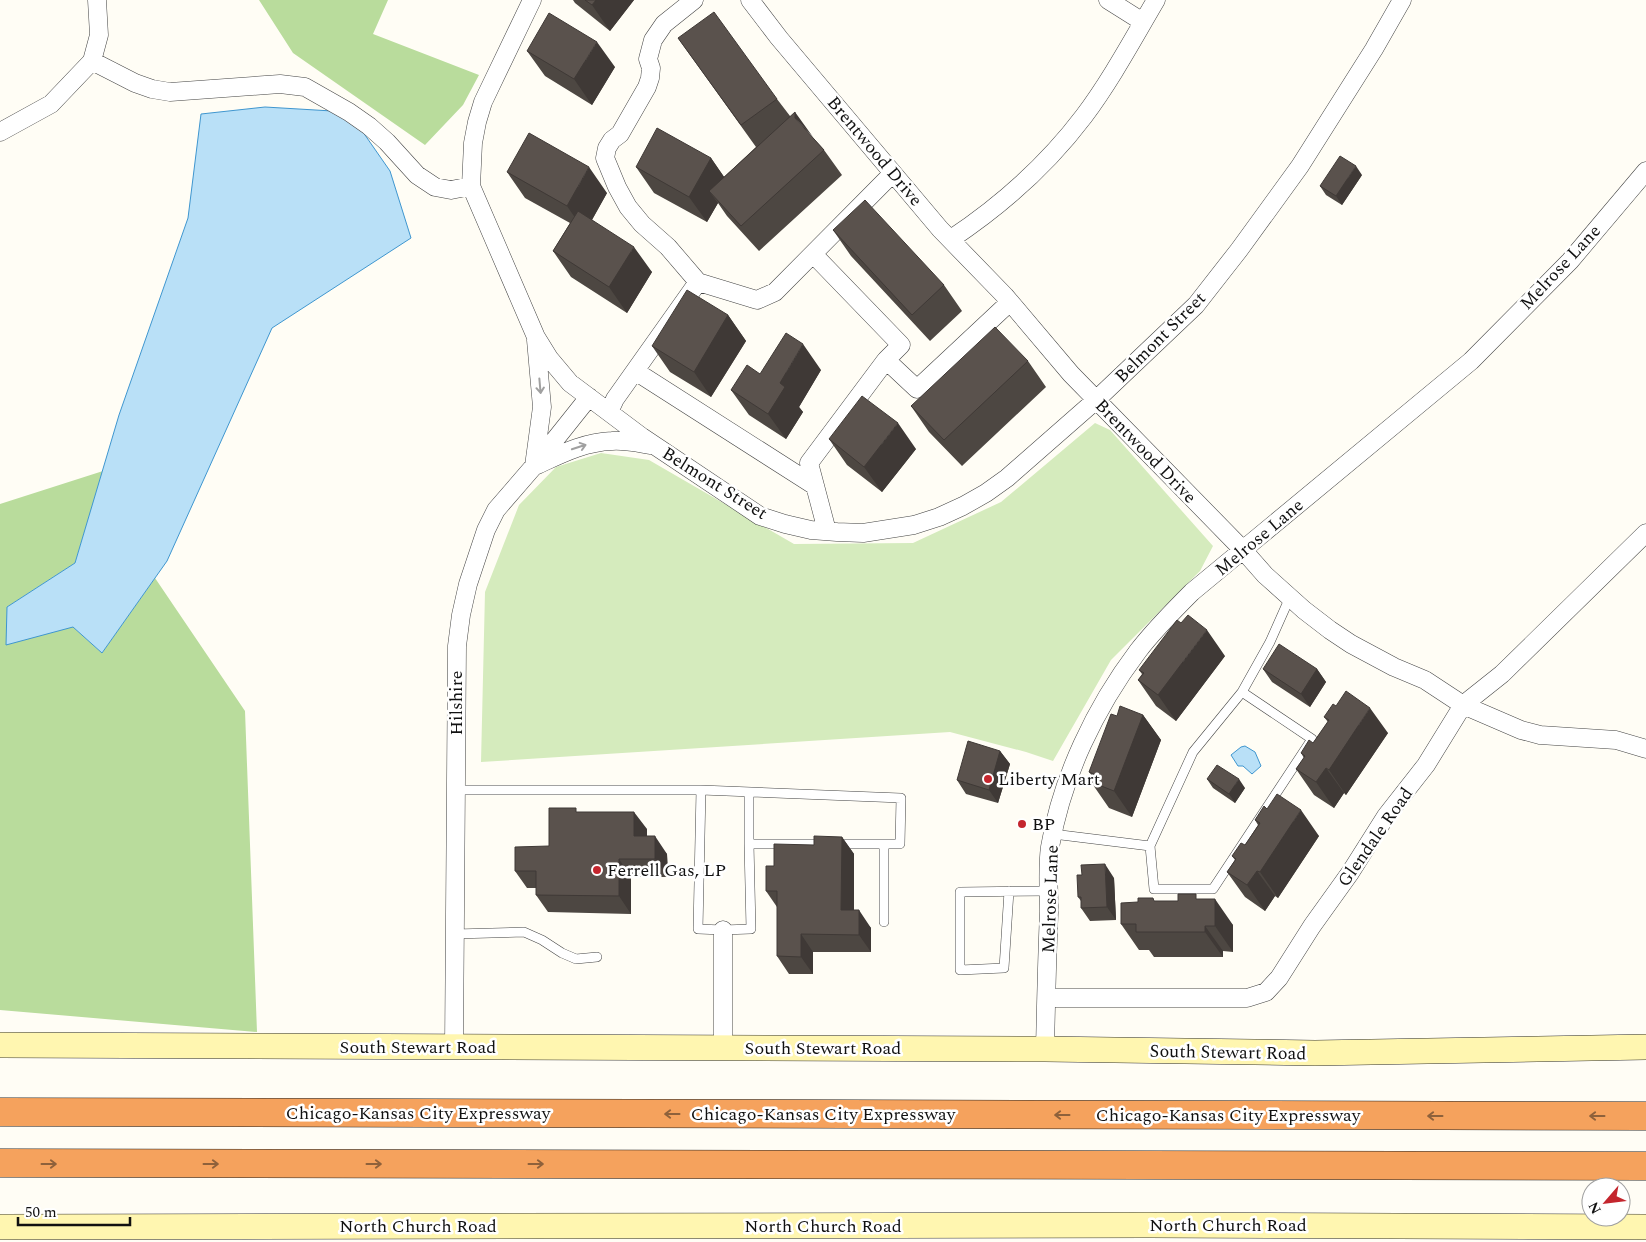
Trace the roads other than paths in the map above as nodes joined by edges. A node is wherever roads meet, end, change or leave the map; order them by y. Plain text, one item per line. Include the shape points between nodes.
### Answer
1 (96, 0) edge
2 (532, 0) edge
3 (694, 0) edge
4 (750, 0) edge
5 (1108, 0) edge
6 (1156, 0) edge
7 (1402, 0) edge
8 (1143, 22) junction
9 (92, 61) junction
10 (0, 132) edge
11 (1646, 171) edge
12 (893, 173) junction
13 (471, 186) junction
14 (951, 239) junction
15 (813, 254) junction
16 (698, 282) junction
17 (1010, 302) junction
18 (536, 337) junction
19 (886, 360) junction
20 (635, 371) junction
21 (589, 397) junction
22 (1096, 400) junction
23 (609, 412) junction
24 (655, 445) junction
25 (534, 466) junction
26 (815, 486) junction
27 (827, 531) junction
28 (1646, 533) edge
29 (1243, 550) junction
30 (1290, 597) junction
31 (1242, 692) junction
32 (1463, 705) junction
33 (1646, 749) edge
34 (456, 790) junction
35 (702, 790) junction
36 (750, 792) junction
37 (1053, 834) junction
38 (749, 844) junction
39 (884, 844) junction
40 (1150, 846) junction
41 (1009, 891) junction
42 (1049, 891) junction
43 (884, 922) dead end
44 (723, 930) junction
45 (455, 934) junction
46 (597, 957) dead end
47 (1046, 998) junction
48 (0, 1046) edge
49 (1646, 1047) edge
50 (454, 1048) junction
51 (722, 1048) junction
52 (1045, 1049) junction
53 (0, 1112) edge
54 (1646, 1116) edge
55 (0, 1164) edge
56 (1646, 1166) edge
57 (0, 1227) edge
58 (1646, 1227) edge
59 (878, 1234) edge

1 - 9 street via 98,35
2 - 13 street via 476,122
3 - 16 street via 664,24 653,40 648,59 650,78 647,87 620,134 607,148 605,158 628,206
4 - 12 street, Brentwood Drive
5 - 8 street
6 - 8 street
7 - 22 street, Belmont Street via 1338,108 1239,250 1196,305
8 - 14 street via 1096,100 1064,142 1005,200
9 - 10 street via 51,104
9 - 13 street via 152,89 170,92 280,84 305,87 369,126 417,175 435,186 451,190
11 - 29 street, Melrose Lane via 1570,260 1471,361
12 - 14 street, Brentwood Drive
12 - 15 street
13 - 18 street, Belmont Street
14 - 17 street, Brentwood Drive
15 - 16 street via 775,292 757,300
15 - 19 street via 901,345
16 - 20 street
17 - 19 street via 917,389
17 - 22 street, Brentwood Drive
18 - 21 street, Belmont Street via 570,383
18 -> 25 street via 542,407
19 - 26 street via 809,463
20 - 23 street
20 - 26 street
21 - 23 street, Belmont Street
21 - 25 street, Hilshire
22 - 27 street, Belmont Street via 1007,478 964,506 914,525 889,530 863,533
22 - 29 street, Brentwood Drive
23 - 24 street, Belmont Street
25 -> 24 street, Belmont Street via 594,442 614,440
24 - 27 street, Belmont Street via 760,516
25 - 34 street, Hilshire via 496,510 486,530 466,592 457,646
26 - 27 street
28 - 32 street, Glendale Road via 1502,674
29 - 30 street, Brentwood Drive
29 - 37 street, Melrose Lane via 1192,592 1158,627 1110,691 1075,763
30 - 31 lane
30 - 32 street, Brentwood Drive via 1351,644 1425,680
31 - 40 lane via 1193,752
31 - 40 lane via 1312,739 1213,889 1154,888
32 - 33 street, Brentwood Drive via 1540,735 1616,740
32 - 47 street, Glendale Road via 1426,765 1386,816 1279,978 1266,992 1247,998
34 - 35 lane
34 - 45 street, Hilshire
35 - 36 lane
35 - 44 lane via 698,929
36 - 38 lane
36 - 39 lane via 901,798 900,844
37 - 40 lane
37 - 42 street, Melrose Lane
38 - 39 lane
38 - 44 lane via 751,929
39 - 43 lane
41 - 41 lane via 960,892 960,970 1004,968
41 - 42 lane
42 - 47 street, Melrose Lane
44 - 51 street
45 - 46 lane via 524,932 576,960
45 - 50 street, Hilshire
47 - 52 street, Melrose Lane
48 - 50 street, South Stewart Road
49 - 52 street, South Stewart Road via 1315,1053
50 - 51 street, South Stewart Road
51 - 52 street, South Stewart Road
54 -> 53 highway, Chicago-Kansas City Expressway
55 -> 56 highway
57 - 59 street, North Church Road
58 - 59 street, North Church Road via 1148,1229

